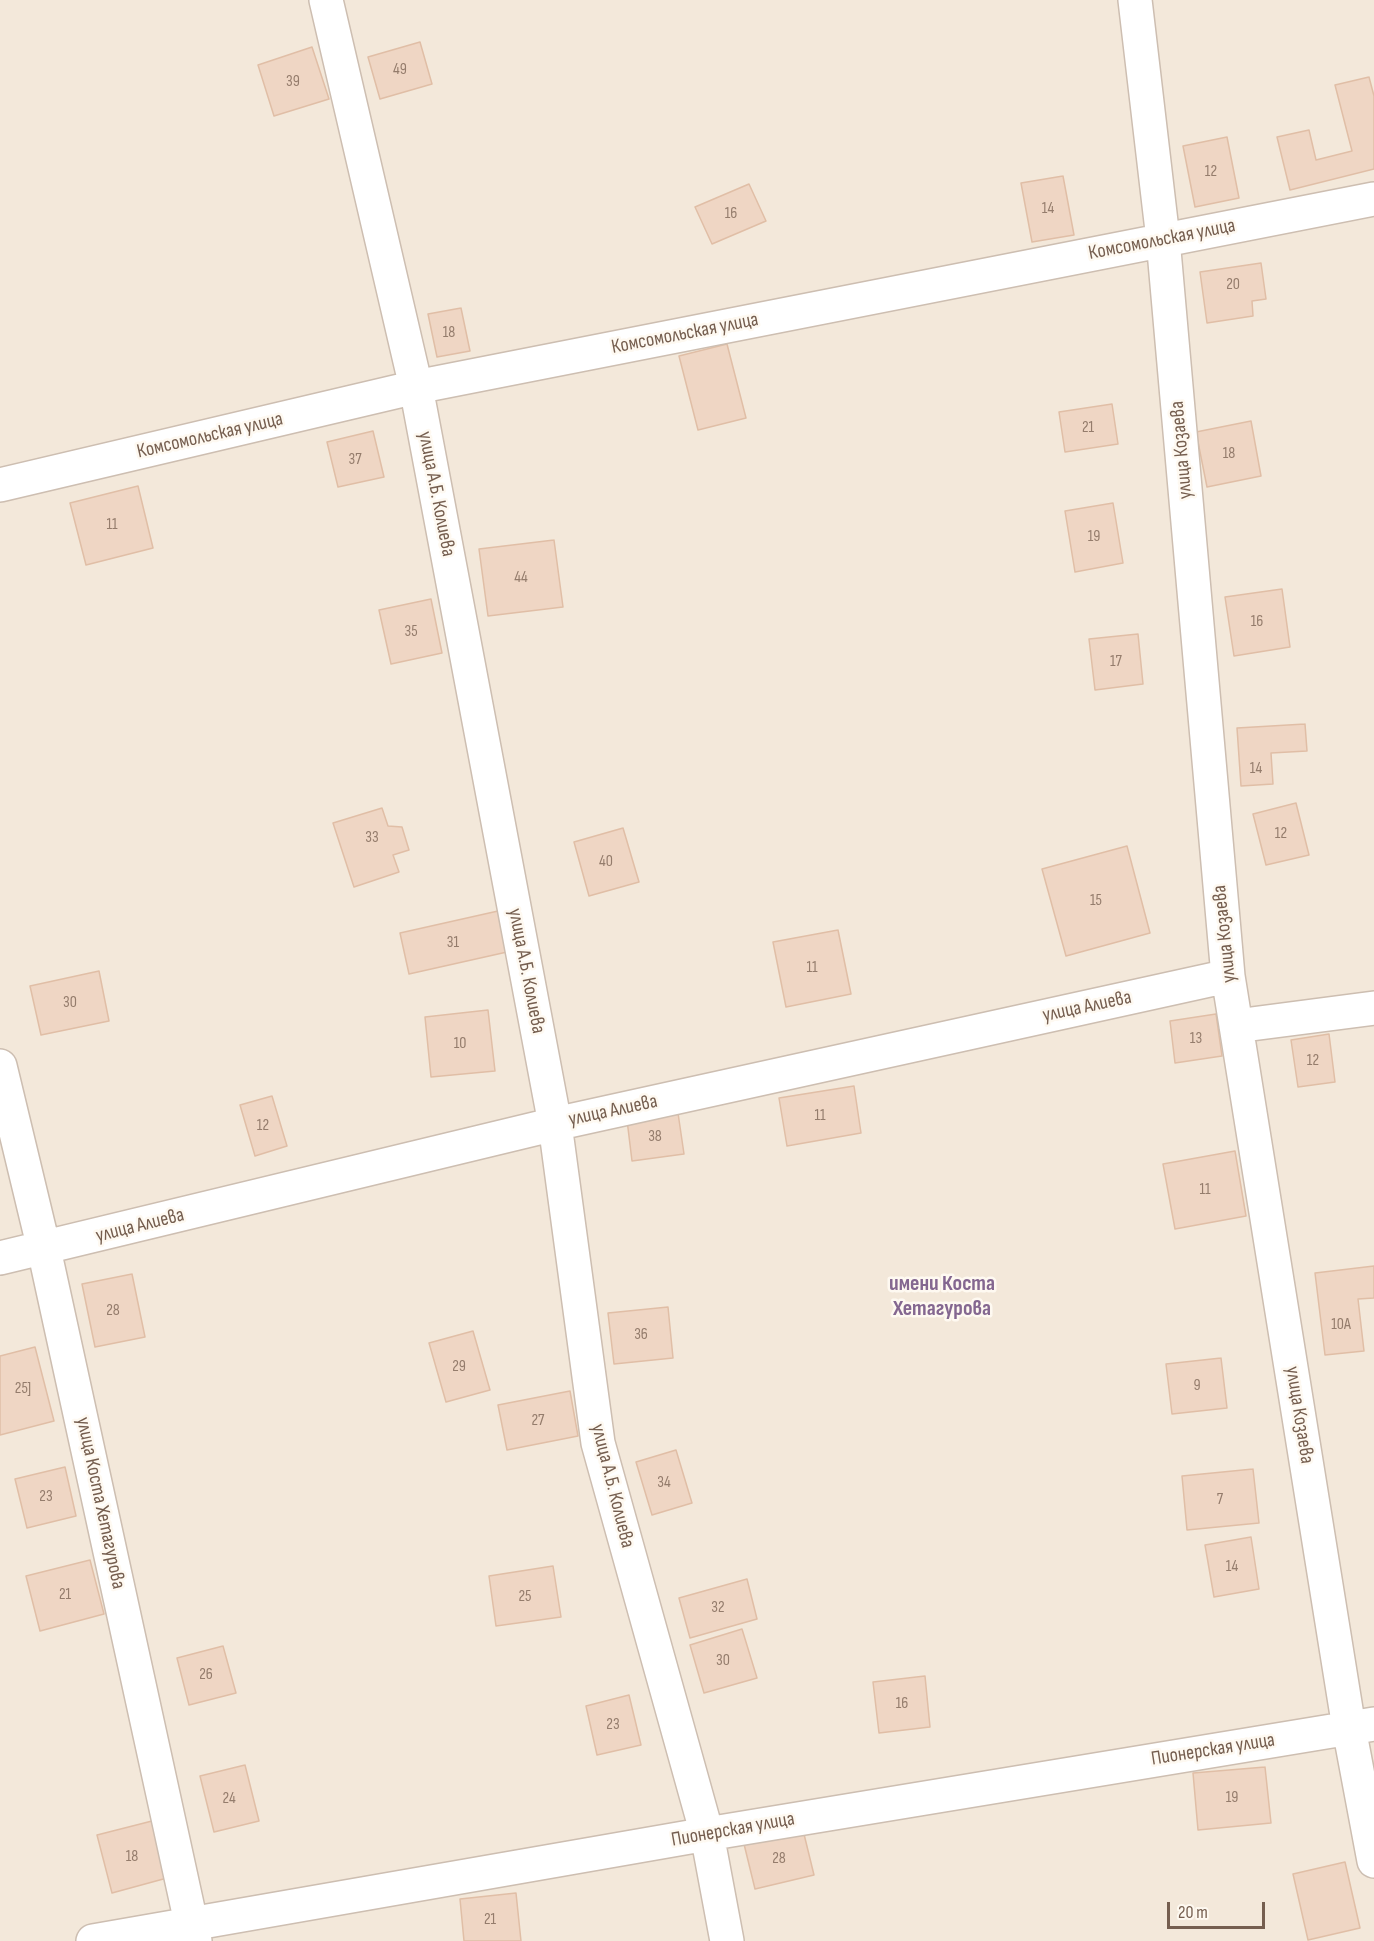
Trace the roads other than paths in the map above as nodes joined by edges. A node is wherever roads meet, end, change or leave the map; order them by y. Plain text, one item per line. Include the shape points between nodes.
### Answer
1 (326, 0) edge
2 (1135, 0) edge
3 (1374, 199) edge
4 (1163, 239) junction
5 (416, 387) junction
6 (0, 485) edge
7 (1228, 976) junction
8 (1374, 1008) edge
9 (1236, 1026) junction
10 (0, 1066) edge
11 (555, 1124) junction
12 (44, 1249) junction
13 (0, 1258) edge
14 (1362, 1726) edge
15 (707, 1834) junction
16 (1374, 1861) edge
17 (194, 1933) edge
18 (93, 1941) edge
19 (727, 1941) edge

1 - 5 street, улица А.Б. Колиева
2 - 4 street, улица Козаева
3 - 4 street, Комсомольская улица
4 - 5 street, Комсомольская улица
4 - 7 street, улица Козаева
5 - 6 street, Комсомольская улица
5 - 11 street, улица А.Б. Колиева
7 - 9 street, улица Козаева
7 - 11 street, улица Алиева
8 - 9 street
9 - 14 street, улица Козаева
10 - 12 street, улица Коста Хетагурова
11 - 12 street, улица Алиева
11 - 15 street, улица А.Б. Колиева via 598,1443
12 - 13 street, улица Алиева
12 - 17 street, улица Коста Хетагурова
14 - 15 street, Пионерская улица
14 - 16 street, улица Козаева
15 - 17 street, Пионерская улица
15 - 19 street, улица А.Б. Колиева
17 - 18 street, Пионерская улица

